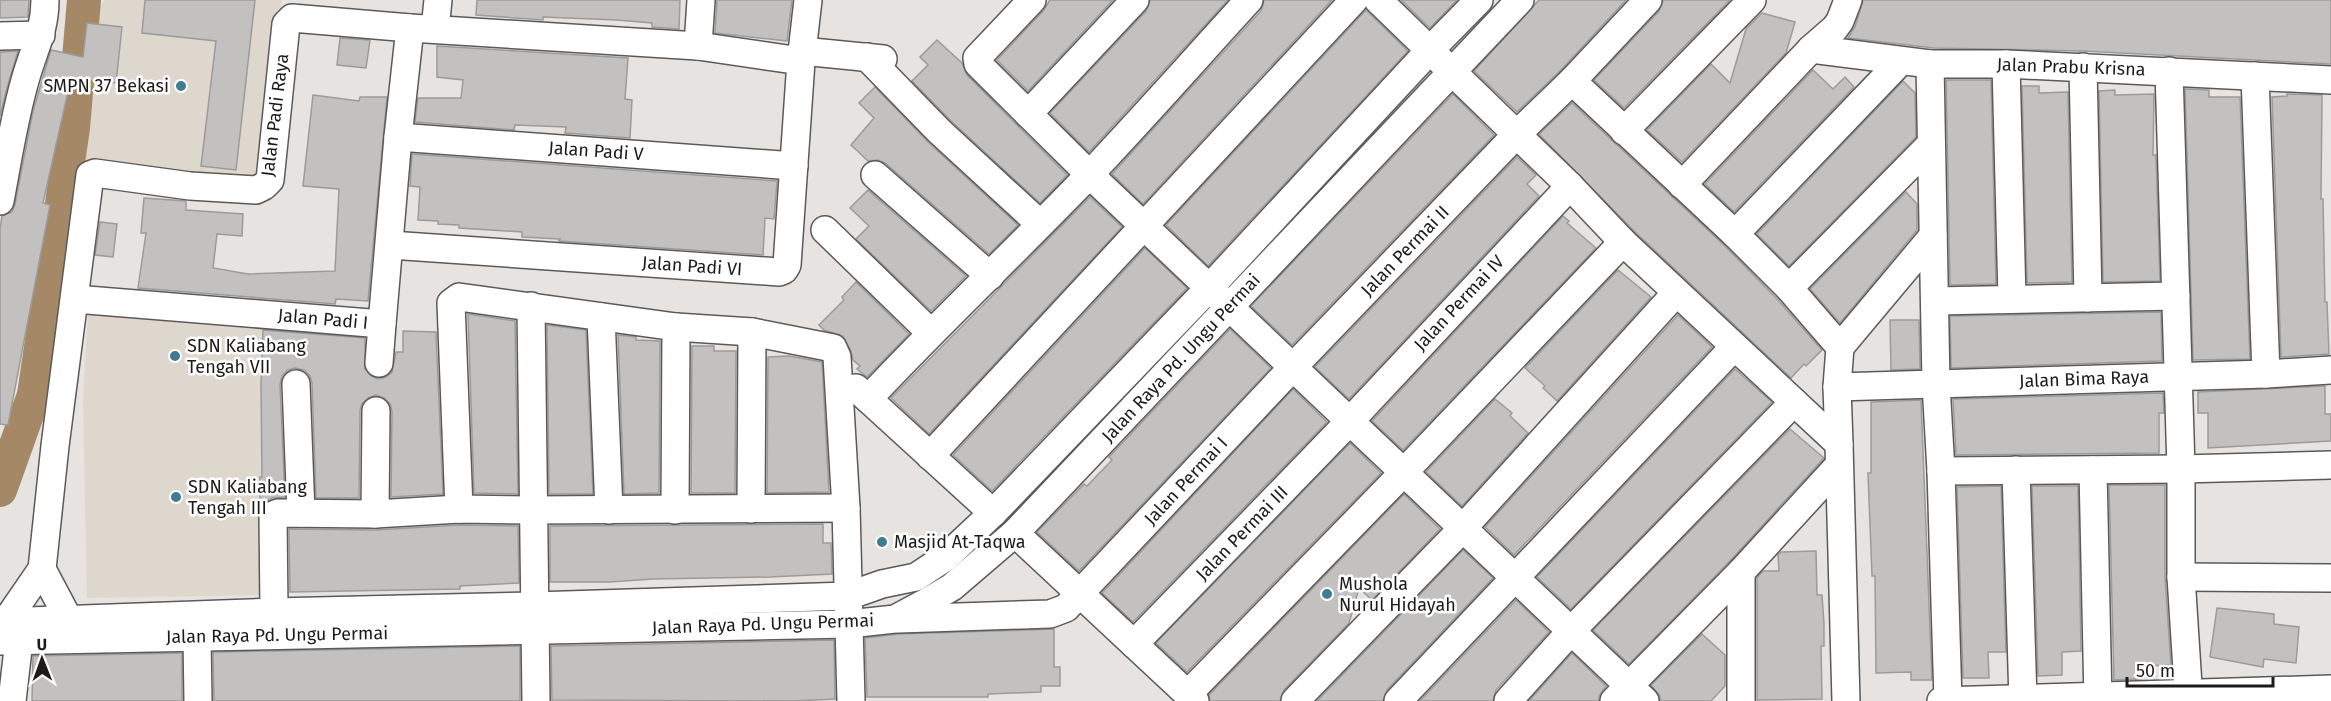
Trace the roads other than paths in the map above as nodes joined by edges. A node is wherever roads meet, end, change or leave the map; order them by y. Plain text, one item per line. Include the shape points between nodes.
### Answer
1 (45, 0) edge
2 (438, 0) edge
3 (701, 0) edge
4 (808, 0) edge
5 (1136, 0) edge
6 (1249, 0) edge
7 (1354, 0) edge
8 (1378, 0) edge
9 (1479, 0) edge
10 (1520, 0) edge
11 (1648, 0) edge
12 (1752, 0) edge
13 (1848, 0) edge
14 (1030, 1) edge
15 (423, 28) junction
16 (41, 35) junction
17 (0, 36) edge
18 (698, 46) junction
19 (1811, 49) junction
20 (1430, 50) junction
21 (802, 56) junction
22 (1901, 61) junction
23 (1930, 64) junction
24 (2006, 64) junction
25 (2083, 67) junction
26 (2169, 71) junction
27 (1451, 72) junction
28 (2255, 76) junction
29 (2331, 80) edge
30 (1572, 81) junction
31 (1029, 114) junction
32 (7, 120) edge
33 (1624, 131) junction
34 (1516, 135) junction
35 (398, 137) junction
36 (1931, 144) junction
37 (795, 166) junction
38 (1089, 174) junction
39 (875, 175) dead end
40 (1570, 186) junction
41 (1682, 186) junction
42 (0, 197) edge
43 (1040, 224) junction
44 (1143, 225) junction
45 (825, 230) dead end
46 (1735, 234) junction
47 (1933, 237) junction
48 (1623, 242) junction
49 (390, 245) junction
50 (990, 276) junction
51 (1210, 287) junction
52 (1789, 288) junction
53 (1676, 293) junction
54 (2176, 296) junction
55 (75, 298) junction
56 (2088, 298) junction
57 (2012, 299) junction
58 (1935, 300) junction
59 (531, 306) junction
60 (1229, 307) junction
61 (601, 317) junction
62 (382, 324) junction
63 (676, 327) junction
64 (752, 332) junction
65 (930, 332) junction
66 (1840, 347) junction
67 (1734, 348) junction
68 (379, 363) dead end
69 (1293, 367) junction
70 (2331, 370) edge
71 (838, 371) junction
72 (2266, 374) junction
73 (2179, 377) junction
74 (296, 384) dead end
75 (1936, 384) junction
76 (1838, 387) junction
77 (868, 399) junction
78 (1794, 402) junction
79 (376, 411) dead end
80 (1350, 420) junction
81 (1839, 454) junction
82 (930, 456) junction
83 (2331, 465) edge
84 (2181, 469) junction
85 (2016, 470) junction
86 (2092, 470) junction
87 (1941, 471) junction
88 (1404, 472) junction
89 (459, 508) junction
90 (846, 508) junction
91 (751, 509) junction
92 (533, 510) junction
93 (609, 510) junction
94 (675, 510) junction
95 (301, 513) junction
96 (993, 513) junction
97 (375, 514) junction
98 (1463, 528) junction
99 (1016, 533) junction
100 (42, 569) junction
101 (1741, 572) junction
102 (2181, 577) junction
103 (2331, 578) edge
104 (1516, 579) junction
105 (1079, 594) junction
106 (848, 596) junction
107 (274, 612) junction
108 (534, 618) junction
109 (895, 619) junction
110 (69, 620) junction
111 (849, 624) junction
112 (7, 630) edge
113 (1571, 631) junction
114 (197, 637) junction
115 (1134, 645) junction
116 (2331, 689) edge
117 (1629, 696) edge
118 (2270, 696) edge
119 (2188, 697) edge
120 (1191, 698) edge
121 (2098, 699) edge
122 (2023, 700) edge
123 (12, 701) edge
124 (198, 701) edge
125 (536, 701) edge
126 (851, 701) edge
127 (1295, 701) edge
128 (1398, 701) edge
129 (1508, 701) edge
130 (1741, 701) edge
131 (1846, 701) edge
132 (1941, 701) edge
133 (1948, 701) edge

1 - 16 street
2 - 15 street, Jalan Padi I
3 - 18 street
4 - 21 street, Jalan Padi VI
5 - 31 street
6 - 38 street
7 - 44 street
8 - 20 street
9 - 20 street, Jalan Raya Pd. Ungu Permai
10 - 27 street, Jalan Raya Pd. Ungu Permai
11 - 30 street, Jalan Permai II
12 - 33 street
13 - 19 street via 1839,24
14 - 31 street via 977,60
15 - 18 street, Jalan Padi Raya
15 - 35 street, Jalan Padi I
15 - 55 street, Jalan Padi Raya via 289,20 270,180 256,190 90,175
16 - 17 street
16 - 32 street
18 - 21 street, Jalan Padi Raya
19 - 22 street, Jalan Prabu Krisna
19 - 41 street
20 - 27 street
20 - 51 street, Jalan Raya Pd. Ungu Permai
21 - 37 street, Jalan Padi VI
21 - 43 street, Jalan Padi Raya via 878,58 939,131
22 - 23 street, Jalan Prabu Krisna
22 - 46 street
23 - 24 street, Jalan Prabu Krisna
23 - 36 street
24 - 25 street, Jalan Prabu Krisna
24 - 57 street
25 - 26 street, Jalan Prabu Krisna
25 - 56 street
26 - 28 street, Jalan Prabu Krisna
26 - 54 street
27 - 34 street
27 - 60 street, Jalan Raya Pd. Ungu Permai
28 - 29 street, Jalan Prabu Krisna
28 - 72 street
30 - 33 street
30 - 34 street, Jalan Permai II
31 - 38 street
32 - 42 street
33 - 41 street
34 - 40 street
34 - 69 street, Jalan Permai II
35 - 37 street, Jalan Padi V
35 - 49 street, Jalan Padi I
36 - 47 street
36 - 52 street
37 - 49 street, Jalan Padi VI via 787,265 779,272
38 - 43 street
38 - 44 street
39 - 50 street
40 - 48 street
40 - 80 street, Jalan Permai IV
41 - 46 street
43 - 50 street
44 - 51 street
44 - 82 street
45 - 65 street
46 - 52 street
47 - 58 street
47 - 66 street
48 - 53 street
48 - 88 street
49 - 62 street, Jalan Padi I
50 - 65 street
51 - 60 street
51 - 96 street, Jalan Raya Pd. Ungu Permai
52 - 66 street
53 - 67 street
53 - 98 street
54 - 56 street
54 - 73 street
55 - 62 street, Jalan Padi I
55 - 100 street, Jalan Padi Raya
56 - 57 street
57 - 58 street
58 - 75 street
59 - 61 street
59 - 89 street via 459,297 452,303
59 - 92 street
60 - 69 street
60 - 99 street, Jalan Raya Pd. Ungu Permai
61 - 63 street
61 - 93 street
62 - 68 street
63 - 64 street
63 - 94 street
64 - 71 street via 833,348
64 - 91 street
65 - 77 street
66 - 76 street
67 - 78 street
67 - 104 street
69 - 80 street
69 - 105 street, Jalan Permai I
70 - 72 street, Jalan Bima Raya
71 - 77 street
71 - 90 street
72 - 73 street, Jalan Bima Raya
73 - 75 street, Jalan Bima Raya
73 - 84 street
74 - 95 street
75 - 76 street, Jalan Bima Raya
75 - 87 street
76 - 81 street
77 - 82 street
78 - 81 street
78 - 113 street
79 - 97 street
80 - 88 street
80 - 115 street, Jalan Permai III
81 - 101 street
81 - 131 street
82 - 96 street
83 - 84 street
84 - 86 street
84 - 102 street
85 - 86 street
85 - 87 street
85 - 122 street
86 - 121 street
87 - 133 street
88 - 98 street
88 - 120 street
89 - 92 street
89 - 97 street
90 - 91 street
90 - 106 street
91 - 94 street
92 - 93 street
92 - 108 street
93 - 94 street
95 - 97 street
95 - 107 street via 273,515
96 - 106 street, Jalan Raya Pd. Ungu Permai via 946,557 916,577
98 - 104 street
98 - 127 street
99 - 105 street
99 - 109 street, Jalan Raya Pd. Ungu Permai via 952,586
100 - 110 street
100 - 112 street
101 - 117 street
101 - 130 street
102 - 103 street
102 - 119 street
104 - 113 street
104 - 128 street
105 - 109 street, Jalan Permai I via 1066,608 1050,614
105 - 115 street
106 - 108 street, Jalan Raya Pd. Ungu Permai
106 - 111 street
107 - 108 street, Jalan Raya Pd. Ungu Permai
107 - 110 street, Jalan Raya Pd. Ungu Permai
108 - 111 street, Jalan Raya Pd. Ungu Permai
108 - 114 street, Jalan Raya Pd. Ungu Permai
108 - 125 street
109 - 111 street, Jalan Raya Pd. Ungu Permai
110 - 112 street, Jalan Raya Pd. Ungu Permai
111 - 126 street
112 - 114 street, Jalan Raya Pd. Ungu Permai
112 - 123 street
113 - 117 street
113 - 129 street
114 - 124 street
115 - 120 street
116 - 118 street
118 - 119 street
119 - 121 street
121 - 122 street
122 - 133 street
132 - 133 street

